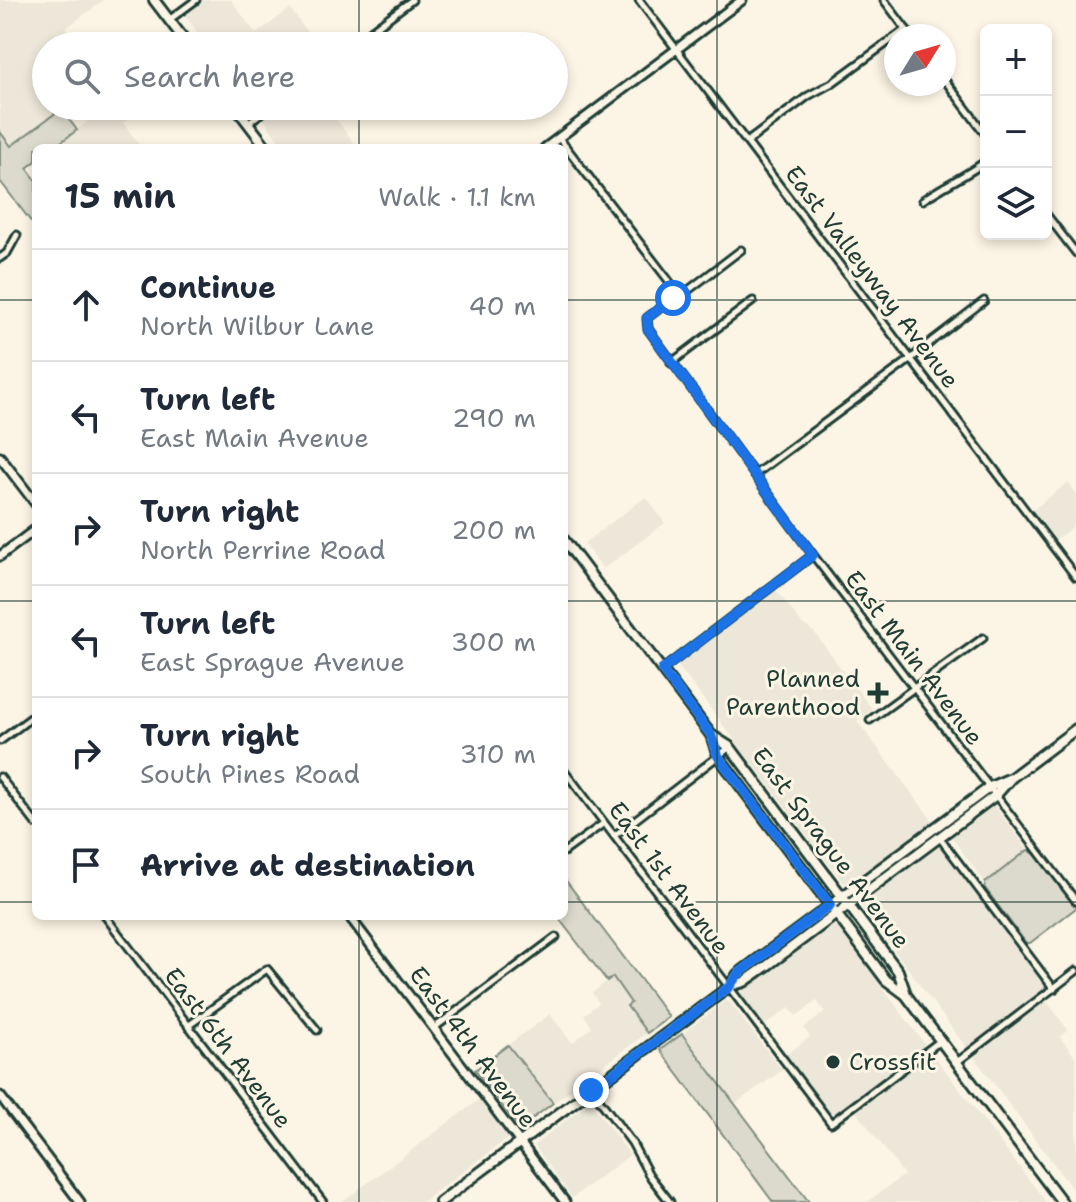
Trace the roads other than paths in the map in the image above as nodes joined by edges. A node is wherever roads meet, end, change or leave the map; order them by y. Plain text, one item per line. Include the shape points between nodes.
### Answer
1 (154, 0) edge
2 (196, 0) edge
3 (394, 0) edge
4 (412, 0) edge
5 (639, 0) edge
6 (742, 0) edge
7 (884, 0) edge
8 (401, 9) junction
9 (169, 20) junction
10 (902, 24) edge
11 (178, 32) edge
12 (370, 32) edge
13 (884, 45) edge
14 (676, 49) junction
15 (956, 95) edge
16 (246, 120) edge
17 (252, 120) edge
18 (248, 123) junction
19 (980, 127) edge
20 (559, 138) junction
21 (747, 142) junction
22 (264, 144) edge
23 (551, 144) edge
24 (564, 144) edge
25 (568, 150) edge
26 (980, 165) edge
27 (923, 200) dead end
28 (1052, 222) edge
29 (17, 235) dead end
30 (741, 250) dead end
31 (1076, 253) edge
32 (0, 258) edge
33 (679, 294) junction
34 (753, 301) dead end
35 (984, 301) dead end
36 (911, 359) junction
37 (671, 363) junction
38 (0, 457) edge
39 (754, 475) junction
40 (32, 499) edge
41 (32, 532) edge
42 (568, 545) edge
43 (813, 555) junction
44 (0, 556) edge
45 (1076, 577) edge
46 (983, 638) dead end
47 (662, 670) junction
48 (914, 688) junction
49 (32, 717) edge
50 (870, 720) dead end
51 (1076, 729) edge
52 (711, 735) junction
53 (0, 741) edge
54 (730, 747) junction
55 (718, 756) junction
56 (568, 775) edge
57 (0, 777) edge
58 (993, 791) junction
59 (32, 819) edge
60 (604, 823) junction
61 (614, 836) junction
62 (940, 837) junction
63 (568, 849) edge
64 (843, 896) junction
65 (1076, 901) edge
66 (830, 905) junction
67 (849, 905) junction
68 (836, 914) junction
69 (108, 920) edge
70 (352, 920) edge
71 (556, 937) dead end
72 (1076, 971) edge
73 (729, 987) junction
74 (1054, 989) junction
75 (906, 995) junction
76 (188, 1026) junction
77 (434, 1028) junction
78 (317, 1030) dead end
79 (941, 1041) junction
80 (957, 1062) junction
81 (591, 1090) junction
82 (0, 1096) edge
83 (520, 1143) junction
84 (80, 1202) edge
85 (323, 1202) edge
86 (440, 1202) edge
87 (565, 1202) edge
88 (670, 1202) edge
89 (1062, 1202) edge

1 - 9 main road
2 - 9 street
3 - 8 street
4 - 8 street
5 - 14 street, East Valleyway Avenue
6 - 14 street
7 - 10 street
8 - 12 street
9 - 11 main road
13 - 21 street
14 - 20 street
14 - 21 street, East Valleyway Avenue
15 - 19 street
16 - 18 main road
17 - 18 street
18 - 22 main road
20 - 23 street
20 - 24 street
21 - 36 street, East Valleyway Avenue
25 - 33 street
26 - 27 street
28 - 31 street
29 - 32 street
30 - 33 street
33 - 37 street, East Main Avenue via 647,318 648,329
34 - 37 street
35 - 36 street
36 - 39 street
36 - 45 street, East Valleyway Avenue
37 - 39 street, East Main Avenue
38 - 40 street
39 - 43 street, East Main Avenue
41 - 44 street
42 - 47 main road, East Sprague Avenue
43 - 47 street
43 - 48 street, East Main Avenue
46 - 48 street
47 - 52 main road, East Sprague Avenue
48 - 50 street
48 - 58 street, East Main Avenue
49 - 53 street
51 - 58 main road
52 - 54 main road, East Sprague Avenue
52 - 55 main road, East Sprague Avenue
54 - 55 street
54 - 64 main road, East Sprague Avenue
55 - 61 street
55 - 66 main road, East Sprague Avenue
56 - 60 street, East 1st Avenue
57 - 59 street
58 - 62 main road
58 - 64 main road
58 - 65 street, East Main Avenue
60 - 61 street, East 1st Avenue
60 - 63 street
61 - 73 street, East 1st Avenue
62 - 67 main road
62 - 74 street
64 - 66 main road
64 - 67 main road, East Sprague Avenue
66 - 68 main road, East Sprague Avenue
66 - 73 main road via 738,974
67 - 68 main road
67 - 75 main road, East Sprague Avenue via 898,971
68 - 73 main road via 744,982
68 - 75 main road, East Sprague Avenue via 886,980
69 - 76 street, East 6th Avenue
70 - 77 street, East 4th Avenue
71 - 77 street
72 - 74 street
73 - 79 street, East 1st Avenue via 831,1123
73 - 81 main road
74 - 80 street
75 - 79 main road, East Sprague Avenue
76 - 78 street via 267,969
76 - 85 street, East 6th Avenue
77 - 83 street, East 4th Avenue
79 - 80 main road, East Sprague Avenue
80 - 89 main road, East Sprague Avenue
81 - 83 main road
81 - 88 street
82 - 84 street
83 - 86 main road
83 - 87 street, East 4th Avenue

